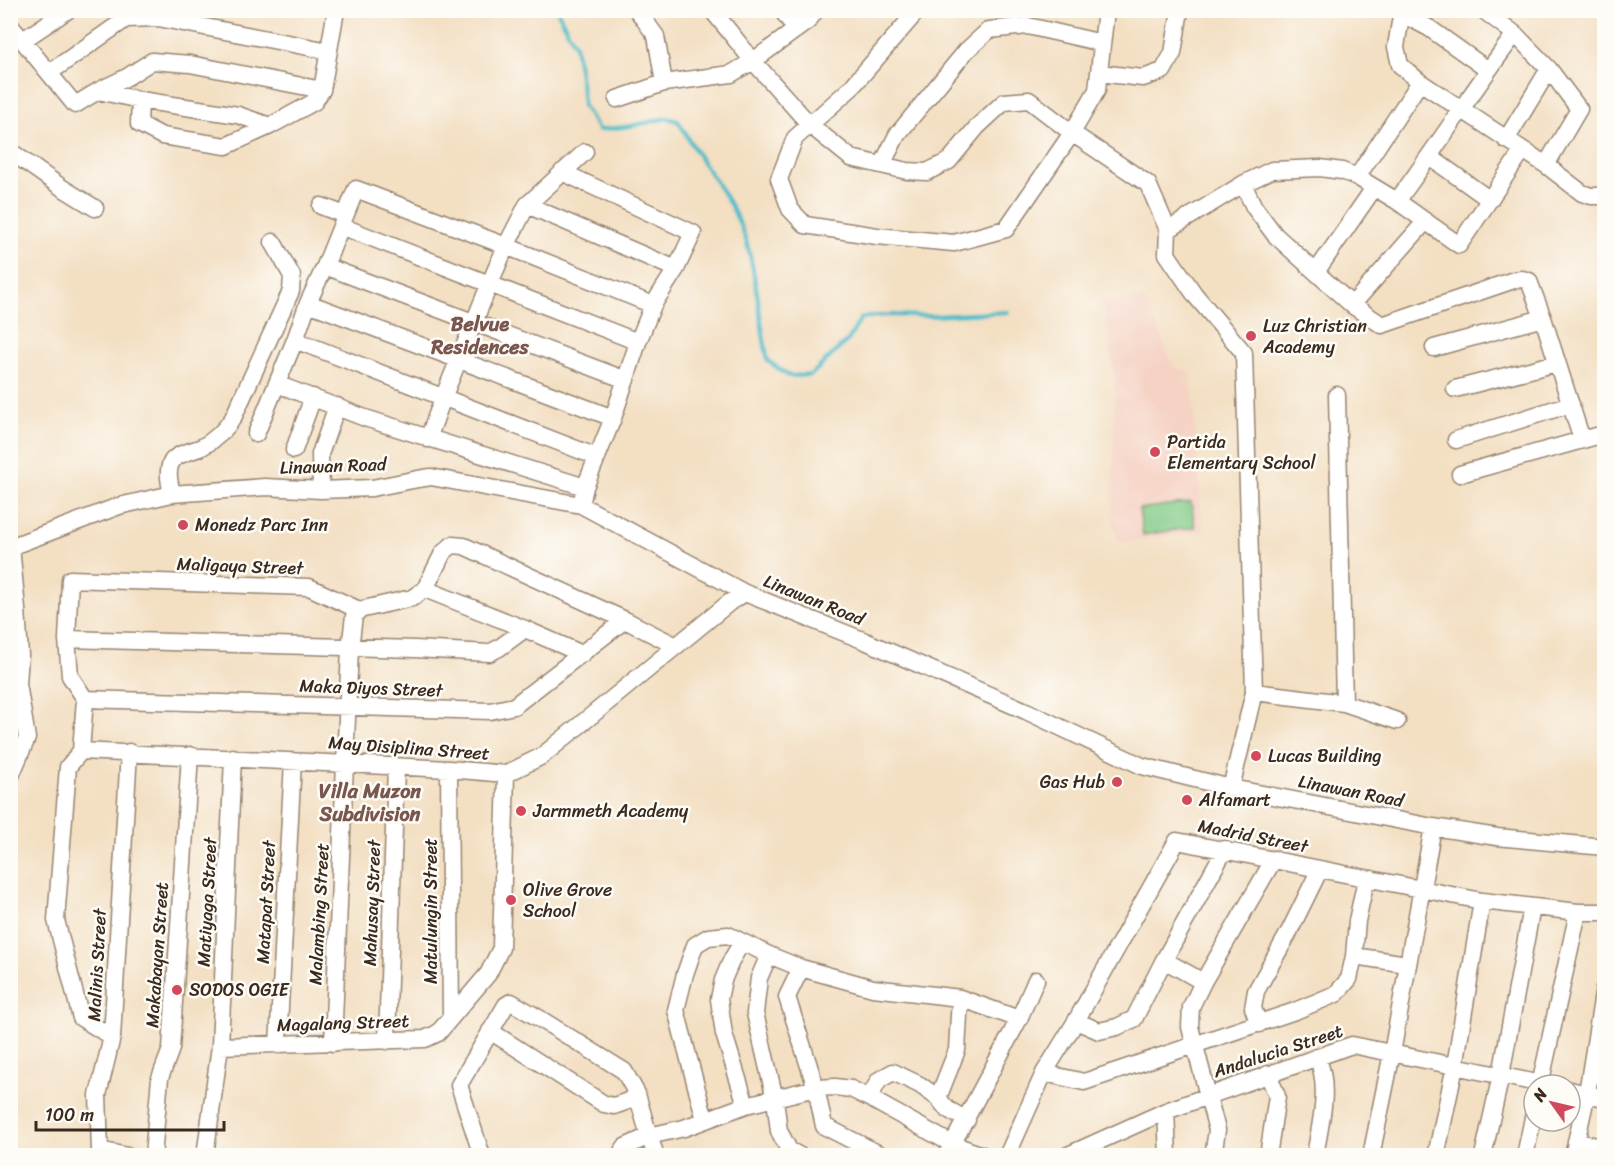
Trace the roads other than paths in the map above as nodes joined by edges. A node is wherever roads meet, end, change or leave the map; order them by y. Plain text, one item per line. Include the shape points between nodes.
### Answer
1 (68, 10) edge
2 (336, 10) edge
3 (637, 10) edge
4 (712, 10) edge
5 (782, 10) edge
6 (816, 10) edge
7 (918, 10) edge
8 (1106, 10) edge
9 (1180, 10) edge
10 (1483, 10) edge
11 (1402, 12) edge
12 (10, 26) edge
13 (796, 30) junction
14 (1515, 34) junction
15 (23, 40) junction
16 (1102, 43) junction
17 (329, 51) junction
18 (753, 62) junction
19 (1550, 69) junction
20 (1488, 70) junction
21 (49, 73) junction
22 (1099, 73) junction
23 (1420, 82) junction
24 (664, 83) junction
25 (322, 90) junction
26 (98, 91) junction
27 (617, 99) dead end
28 (140, 100) junction
29 (1462, 110) junction
30 (810, 125) junction
31 (270, 126) junction
32 (1072, 133) junction
33 (1506, 140) junction
34 (1523, 150) junction
35 (10, 151) edge
36 (585, 152) dead end
37 (1430, 157) junction
38 (882, 165) junction
39 (1546, 165) junction
40 (562, 172) junction
41 (1357, 177) junction
42 (1243, 184) junction
43 (1374, 188) junction
44 (1605, 196) edge
45 (1490, 200) junction
46 (1397, 201) junction
47 (527, 205) junction
48 (321, 206) dead end
49 (95, 208) dead end
50 (343, 221) junction
51 (1425, 222) junction
52 (1167, 230) junction
53 (273, 242) dead end
54 (506, 246) junction
55 (326, 266) junction
56 (676, 269) junction
57 (1316, 272) junction
58 (490, 283) junction
59 (308, 303) junction
60 (653, 305) junction
61 (1352, 305) junction
62 (1543, 318) junction
63 (473, 322) junction
64 (295, 340) junction
65 (638, 342) junction
66 (1434, 348) dead end
67 (459, 360) junction
68 (1557, 363) junction
69 (626, 380) junction
70 (277, 384) junction
71 (1455, 389) dead end
72 (1337, 395) dead end
73 (313, 398) junction
74 (443, 398) junction
75 (1570, 404) junction
76 (337, 406) junction
77 (613, 418) junction
78 (256, 434) dead end
79 (1605, 434) edge
80 (428, 439) junction
81 (1456, 440) dead end
82 (1582, 440) junction
83 (294, 450) dead end
84 (597, 457) junction
85 (1460, 474) dead end
86 (585, 487) junction
87 (321, 490) junction
88 (172, 494) junction
89 (581, 504) junction
90 (11, 547) edge
91 (425, 589) junction
92 (745, 593) junction
93 (359, 609) junction
94 (14, 613) edge
95 (625, 620) junction
96 (525, 629) junction
97 (67, 639) junction
98 (676, 646) junction
99 (350, 648) junction
100 (582, 654) junction
101 (14, 684) edge
102 (1254, 692) junction
103 (85, 699) junction
104 (1344, 703) junction
105 (348, 706) junction
106 (1397, 721) dead end
107 (81, 751) junction
108 (129, 752) junction
109 (16, 753) edge
110 (190, 755) junction
111 (233, 758) junction
112 (293, 761) junction
113 (345, 763) junction
114 (396, 766) junction
115 (449, 769) junction
116 (506, 774) junction
117 (10, 778) edge
118 (1231, 788) junction
119 (1433, 827) junction
120 (1605, 848) edge
121 (1225, 849) junction
122 (1274, 859) junction
123 (1320, 869) junction
124 (1372, 879) junction
125 (1422, 889) junction
126 (1482, 901) junction
127 (1532, 906) junction
128 (1578, 912) junction
129 (1605, 912) edge
130 (742, 942) junction
131 (769, 955) junction
132 (1354, 956) junction
133 (1164, 960) junction
134 (1407, 964) junction
135 (801, 968) junction
136 (1036, 980) dead end
137 (1203, 982) junction
138 (1605, 988) edge
139 (960, 998) junction
140 (1603, 1006) edge
141 (451, 1018) junction
142 (1019, 1019) junction
143 (1076, 1021) junction
144 (1259, 1024) junction
145 (490, 1031) junction
146 (112, 1037) junction
147 (387, 1041) junction
148 (333, 1043) junction
149 (278, 1045) junction
150 (1195, 1045) junction
151 (220, 1046) junction
152 (1600, 1046) edge
153 (1392, 1053) junction
154 (1317, 1057) junction
155 (1455, 1066) junction
156 (1044, 1073) junction
157 (1544, 1073) edge
158 (1268, 1074) junction
159 (1501, 1075) junction
160 (1522, 1080) edge
161 (816, 1088) junction
162 (1582, 1092) edge
163 (1587, 1093) junction
164 (637, 1094) junction
165 (1209, 1094) junction
166 (869, 1098) junction
167 (938, 1098) junction
168 (1605, 1098) edge
169 (776, 1099) junction
170 (746, 1105) junction
171 (1166, 1110) junction
172 (967, 1119) junction
173 (705, 1120) junction
174 (1530, 1133) edge
175 (656, 1134) junction
176 (1575, 1148) edge
177 (1605, 1148) edge
178 (949, 1150) edge
179 (127, 1155) edge
180 (153, 1155) edge
181 (205, 1155) edge
182 (482, 1155) edge
183 (619, 1155) edge
184 (656, 1155) edge
185 (800, 1155) edge
186 (883, 1155) edge
187 (985, 1155) edge
188 (1007, 1155) edge
189 (1066, 1155) edge
190 (1168, 1155) edge
191 (1213, 1155) edge
192 (1268, 1155) edge
193 (1316, 1155) edge
194 (1371, 1155) edge
195 (1436, 1155) edge
196 (1483, 1155) edge
197 (1525, 1155) edge

1 - 15 street
2 - 17 street
3 - 24 street via 656,36
4 - 18 street
5 - 13 street
6 - 13 street
7 - 30 street via 850,89
8 - 16 street
9 - 22 street via 1173,53 1163,70 1143,78
10 - 14 street
11 - 20 street
11 - 23 street via 1396,47 1400,65
12 - 15 street
13 - 18 street
14 - 19 street
14 - 20 street
15 - 21 street
16 - 22 street
16 - 38 street via 1028,26 989,30 966,51 897,135
17 - 21 street via 158,18 126,20
17 - 25 street
18 - 24 street via 731,74
18 - 30 street
19 - 33 street
19 - 39 street via 1580,109
20 - 29 street
21 - 26 street via 75,105
22 - 32 street via 1097,90
23 - 29 street
23 - 41 street
24 - 27 street
25 - 26 street via 190,64 152,61
25 - 31 street via 314,102
26 - 28 street
28 - 31 street via 238,115
28 - 31 street via 139,124 162,136 226,146
29 - 33 street
29 - 37 street
30 - 32 street via 795,138 779,179 790,209 805,225 954,243 1006,229
30 - 38 street via 851,158
32 - 38 street via 1029,100 1004,102 949,161 927,172
32 - 52 street via 1148,184
33 - 34 street
34 - 39 street
34 - 45 street
35 - 49 street
36 - 40 street
37 - 45 street
37 - 46 street
39 - 44 street via 1582,193
40 - 47 street
40 - 56 street via 693,233
41 - 42 street via 1320,168 1272,170
41 - 43 street
42 - 52 street
42 - 57 street via 1275,235
43 - 46 street
43 - 57 street
45 - 51 street via 1459,245
46 - 51 street
47 - 54 street
47 - 56 street
48 - 50 street
50 - 54 street via 356,189
50 - 55 street
50 - 58 street
51 - 61 street
52 - 102 street via 1167,254 1195,295 1244,353
53 - 88 street via 292,276 291,291 225,430 204,446 171,462 168,473
54 - 58 street
54 - 60 street
55 - 59 street
55 - 63 street
56 - 60 street
57 - 61 street
58 - 63 street
58 - 65 street
59 - 64 street
59 - 67 street
60 - 65 street
61 - 62 street via 1382,325 1522,279 1529,281
62 - 66 street
62 - 68 street
63 - 67 street
63 - 69 street
64 - 70 street
64 - 74 street
65 - 69 street
67 - 74 street
67 - 77 street
68 - 71 street
68 - 75 street
69 - 77 street
70 - 73 street
70 - 78 street
72 - 104 street
73 - 76 street
73 - 83 street
74 - 80 street
74 - 84 street
75 - 81 street
75 - 82 street
76 - 80 street
76 - 87 street via 320,454
77 - 84 street
79 - 82 street
80 - 86 street
82 - 85 street
84 - 86 street
86 - 89 street
87 - 88 street, Linawan Road via 265,487
87 - 89 street, Linawan Road via 372,488 431,477
88 - 90 street, Linawan Road via 119,506
89 - 92 street, Linawan Road
90 - 94 street
91 - 93 street via 412,598
91 - 95 street via 443,553 452,545 464,546
91 - 96 street
92 - 98 street, May Disiplina Street
92 - 118 street, Linawan Road via 1026,711 1142,766
93 - 97 street, Maligaya Street via 309,587 70,579
93 - 99 street, Malambing Street via 354,616
94 - 101 street via 20,655
95 - 98 street
95 - 100 street, Maka Diyos Street
96 - 99 street via 489,654
96 - 100 street
97 - 99 street
97 - 103 street via 70,676
98 - 116 street, May Disiplina Street via 542,756
99 - 105 street, Malambing Street
100 - 105 street, Maka Diyos Street via 514,706 489,711
101 - 109 street via 27,738
102 - 104 street
102 - 118 street
103 - 105 street, Maka Diyos Street
103 - 107 street
104 - 106 street
105 - 113 street, Malambing Street
107 - 108 street, May Disiplina Street
107 - 146 street via 68,767 56,920 81,1018
108 - 110 street, May Disiplina Street
108 - 146 street, Malinis Street
109 - 117 street
110 - 111 street, May Disiplina Street
110 - 180 street, Makabayan Street via 171,1049 160,1078
111 - 112 street, May Disiplina Street
111 - 151 street, Matiyaga Street
112 - 113 street, May Disiplina Street
112 - 149 street, Matapat Street
113 - 114 street, May Disiplina Street
113 - 148 street, Malambing Street
114 - 115 street, May Disiplina Street
114 - 147 street, Mahusay Street
115 - 116 street, May Disiplina Street
115 - 141 street, Matulungin Street
116 - 141 street, Magalang Street via 501,948 488,974
118 - 119 street, Linawan Road
119 - 120 street, Linawan Road
119 - 125 street
121 - 122 street, Madrid Street
121 - 133 street
121 - 143 street, Madrid Street via 1177,841
122 - 123 street, Madrid Street
122 - 137 street
123 - 124 street, Madrid Street
123 - 144 street via 1256,991 1253,1008
124 - 125 street, Madrid Street
124 - 132 street via 1365,884 1356,921
125 - 126 street, Madrid Street
125 - 134 street
126 - 127 street, Madrid Street
126 - 155 street
127 - 128 street, Madrid Street
127 - 159 street
128 - 129 street, Madrid Street
128 - 157 street
130 - 131 street
130 - 170 street via 723,980 719,999 724,1034
130 - 173 street via 728,935 708,937 695,945 676,1010
131 - 135 street
131 - 169 street via 759,978 756,1013
132 - 134 street
132 - 144 street via 1349,979 1335,994
133 - 137 street
133 - 143 street via 1134,1019 1099,1031
134 - 153 street
135 - 139 street via 873,988
135 - 161 street via 787,997
136 - 142 street
137 - 150 street via 1191,1007 1190,1027
138 - 140 street
139 - 142 street
139 - 167 street via 957,1050
140 - 152 street
141 - 147 street, Magalang Street via 438,1033 425,1039
142 - 172 street
143 - 156 street, Madrid Street
144 - 150 street
145 - 164 street via 604,1104 614,1106
145 - 164 street via 511,1002 624,1071
145 - 182 street via 459,1085
146 - 179 street, Malinis Street via 98,1095 100,1150
147 - 148 street, Magalang Street
148 - 149 street, Magalang Street
149 - 151 street, Magalang Street
150 - 156 street via 1084,1082
150 - 165 street
151 - 181 street, Matiyaga Street
152 - 163 street
153 - 154 street, Andalucia Street via 1352,1045
153 - 155 street, Andalucia Street
153 - 194 street
154 - 158 street, Andalucia Street
154 - 193 street via 1324,1095
155 - 159 street, Andalucia Street
155 - 195 street
156 - 188 street, Madrid Street
158 - 165 street, Andalucia Street
158 - 192 street via 1277,1096
159 - 160 street, Andalucia Street
159 - 196 street
161 - 166 street via 851,1089
161 - 169 street
161 - 186 street via 824,1126
162 - 163 street
163 - 168 street
163 - 176 street
164 - 175 street
165 - 171 street, Andalucia Street
165 - 191 street via 1217,1130
166 - 167 street via 879,1080 893,1072
166 - 178 street
167 - 172 street via 947,1109
169 - 170 street
169 - 185 street via 779,1131 789,1150
170 - 173 street
171 - 189 street, Andalucia Street
171 - 190 street
172 - 178 street
173 - 175 street
174 - 197 street
175 - 183 street via 625,1147
175 - 184 street
176 - 177 street
178 - 187 street

